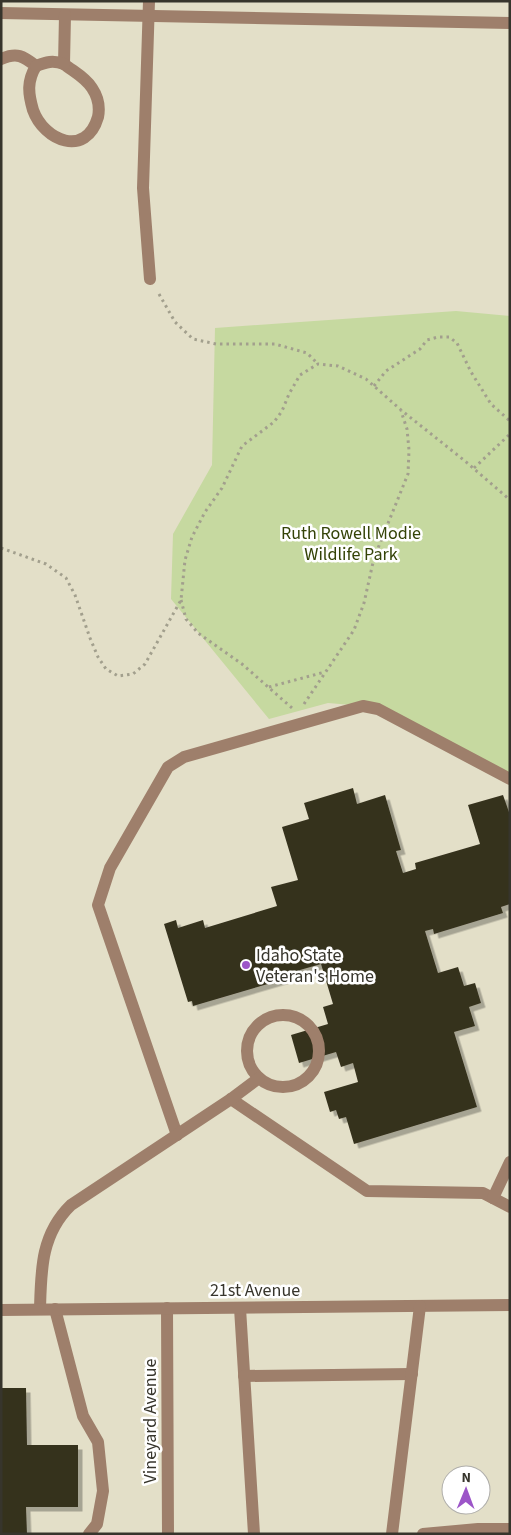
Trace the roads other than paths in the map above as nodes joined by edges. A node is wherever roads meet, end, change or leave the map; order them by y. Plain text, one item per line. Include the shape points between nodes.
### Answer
1 (149, 1) edge
2 (1, 13) edge
3 (65, 15) junction
4 (148, 17) junction
5 (510, 23) edge
6 (1, 58) edge
7 (64, 64) junction
8 (36, 66) junction
9 (150, 279) road end
10 (510, 779) edge
11 (259, 1078) junction
12 (231, 1098) junction
13 (177, 1135) junction
14 (510, 1162) edge
15 (493, 1198) junction
16 (510, 1207) edge
17 (510, 1305) edge
18 (420, 1306) junction
19 (166, 1308) junction
20 (240, 1308) junction
21 (40, 1309) junction
22 (55, 1309) junction
23 (1, 1310) edge
24 (412, 1374) junction
25 (244, 1376) junction
26 (510, 1529) edge
27 (89, 1534) edge
28 (168, 1534) edge
29 (254, 1534) edge
30 (392, 1534) edge
31 (423, 1534) edge

1 - 4 street
2 - 3 street
3 - 4 street
3 - 7 street
4 - 5 street
4 - 9 street via 143,188
6 - 8 street via 18,55
7 - 8 street via 50,61
7 - 8 street via 87,82 99,105 92,131 78,141 61,140 52,135 35,115 28,84
10 - 13 street via 378,709 363,706 299,718 184,757 168,767 110,868 98,905
11 - 11 street via 285,1087 294,1086 310,1075 316,1068 320,1049 308,1024 293,1016 275,1015 259,1023 249,1037 246,1055 248,1064
11 - 12 street
12 - 13 street
12 - 15 street via 367,1191 483,1193
13 - 21 street via 64,1212 44,1253
14 - 15 street
15 - 16 street
17 - 18 street, 21st Avenue
18 - 20 street, 21st Avenue
18 - 24 street
19 - 20 street, 21st Avenue
19 - 22 street, 21st Avenue
19 - 28 street, Vineyard Avenue
20 - 25 street
21 - 22 street, 21st Avenue
21 - 23 street, 21st Avenue
22 - 27 street via 83,1416 98,1442 103,1491 98,1524
24 - 25 street
24 - 30 street
25 - 29 street
26 - 31 street

